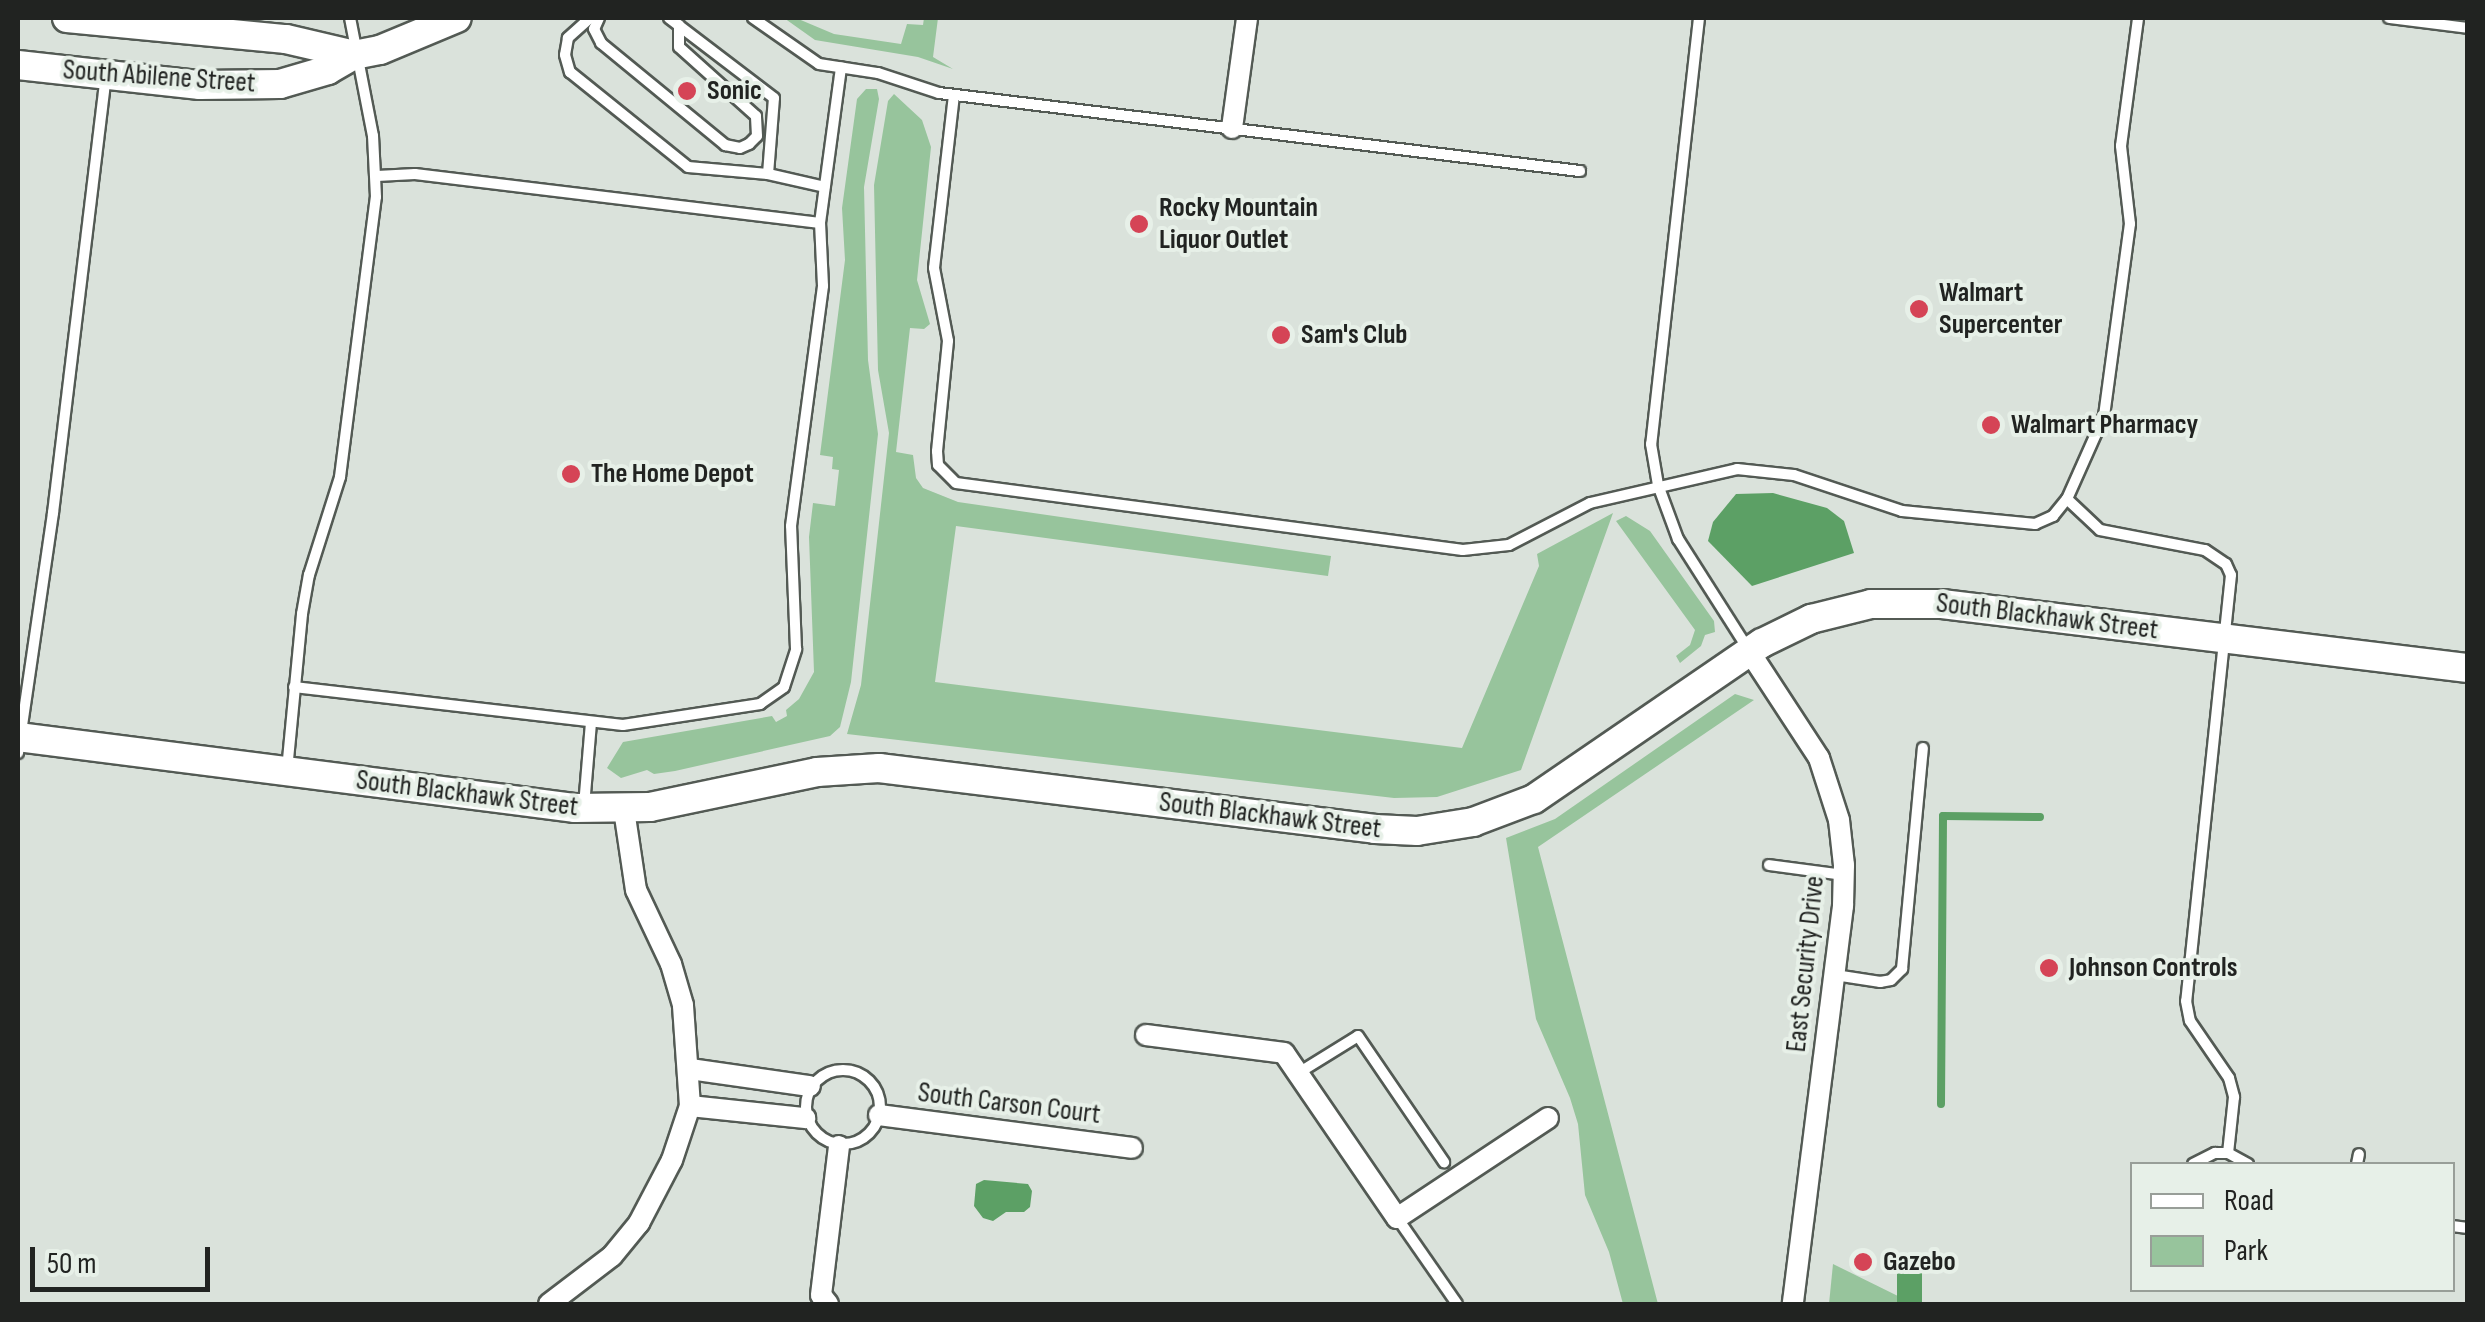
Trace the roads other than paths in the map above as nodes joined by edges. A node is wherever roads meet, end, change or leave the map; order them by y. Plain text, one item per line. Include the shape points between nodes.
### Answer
1 (67, 18) edge
2 (350, 18) edge
3 (456, 18) edge
4 (590, 18) edge
5 (600, 18) edge
6 (753, 18) edge
7 (1247, 18) edge
8 (1699, 18) edge
9 (2138, 18) edge
10 (2390, 18) edge
11 (96, 19) edge
12 (674, 21) edge
13 (2468, 28) edge
14 (354, 55) junction
15 (18, 65) edge
16 (841, 67) junction
17 (106, 76) junction
18 (954, 95) junction
19 (1232, 128) junction
20 (1580, 171) dead end
21 (768, 174) junction
22 (377, 176) junction
23 (824, 186) junction
24 (820, 223) junction
25 (1658, 485) junction
26 (2067, 499) junction
27 (2226, 638) junction
28 (1750, 651) junction
29 (2468, 668) edge
30 (294, 687) junction
31 (591, 723) junction
32 (18, 743) edge
33 (1923, 748) dead end
34 (287, 772) junction
35 (584, 808) junction
36 (624, 810) junction
37 (1770, 866) dead end
38 (1844, 875) junction
39 (1835, 975) junction
40 (1146, 1035) dead end
41 (690, 1069) junction
42 (1300, 1072) junction
43 (810, 1086) junction
44 (690, 1106) junction
45 (879, 1115) junction
46 (805, 1118) junction
47 (1548, 1118) dead end
48 (840, 1146) junction
49 (1132, 1148) dead end
50 (2228, 1153) junction
51 (1444, 1162) dead end
52 (2196, 1162) edge
53 (2244, 1162) edge
54 (1397, 1218) junction
55 (550, 1304) edge
56 (828, 1304) edge
57 (1457, 1304) edge
58 (1793, 1304) edge

1 - 11 street, South Abilene Street
2 - 14 lane
3 - 14 street, South Abilene Street
4 - 21 lane via 568,38 570,72 688,167
5 - 12 lane via 594,29 601,44 725,146 750,144 756,116 679,48
6 - 16 lane via 807,59
7 - 19 street
8 - 25 lane via 1652,412
9 - 26 lane via 2121,146 2130,224 2108,395 2099,433
10 - 13 lane
11 - 14 street, South Abilene Street via 286,40
12 - 21 lane via 774,98
14 - 17 street, South Abilene Street via 280,84
14 - 22 lane
15 - 17 street, South Abilene Street
16 - 18 lane
16 - 23 lane
17 - 32 lane via 54,513
18 - 19 lane
18 - 25 lane via 934,268 948,341 938,465 956,482 1480,550 1524,539 1590,503
19 - 20 lane
21 - 23 lane
22 - 24 lane via 416,174
22 - 30 lane via 340,477 309,574
23 - 24 lane
24 - 31 lane via 824,274 789,552 796,648 790,677 760,704 648,724
25 - 26 lane via 1758,470 1810,480 1881,507 2022,525 2045,521
25 - 28 lane via 1688,558
26 - 27 lane via 2100,530 2216,555 2231,576
27 - 28 street, South Blackhawk Street via 1896,602 1812,619
27 - 29 street, South Blackhawk Street
27 - 50 lane via 2186,1001 2190,1021 2234,1096
28 - 36 street, South Blackhawk Street via 1550,790 1495,815 1437,829 1374,829 879,768 817,772
28 - 38 street, East Security Drive via 1818,758 1839,820
30 - 31 lane
30 - 34 lane
31 - 35 lane
32 - 34 street, South Blackhawk Street
33 - 39 lane via 1902,970 1880,982
34 - 35 street, South Blackhawk Street
35 - 36 street, South Blackhawk Street
36 - 41 street via 636,890 683,1005
37 - 38 lane
38 - 39 street, East Security Drive
39 - 58 street, East Security Drive
40 - 42 street via 1284,1052
41 - 43 street
41 - 44 street
42 - 51 lane via 1358,1036
42 - 54 street
43 - 45 lane via 845,1069 860,1073 878,1092
43 - 46 lane
44 - 46 street
44 - 55 street via 672,1160 639,1223 612,1256
45 - 48 lane via 872,1134
45 - 49 street, South Carson Court
46 - 48 lane
47 - 54 street
48 - 56 street via 821,1294
50 - 52 lane
50 - 53 lane
54 - 57 lane

